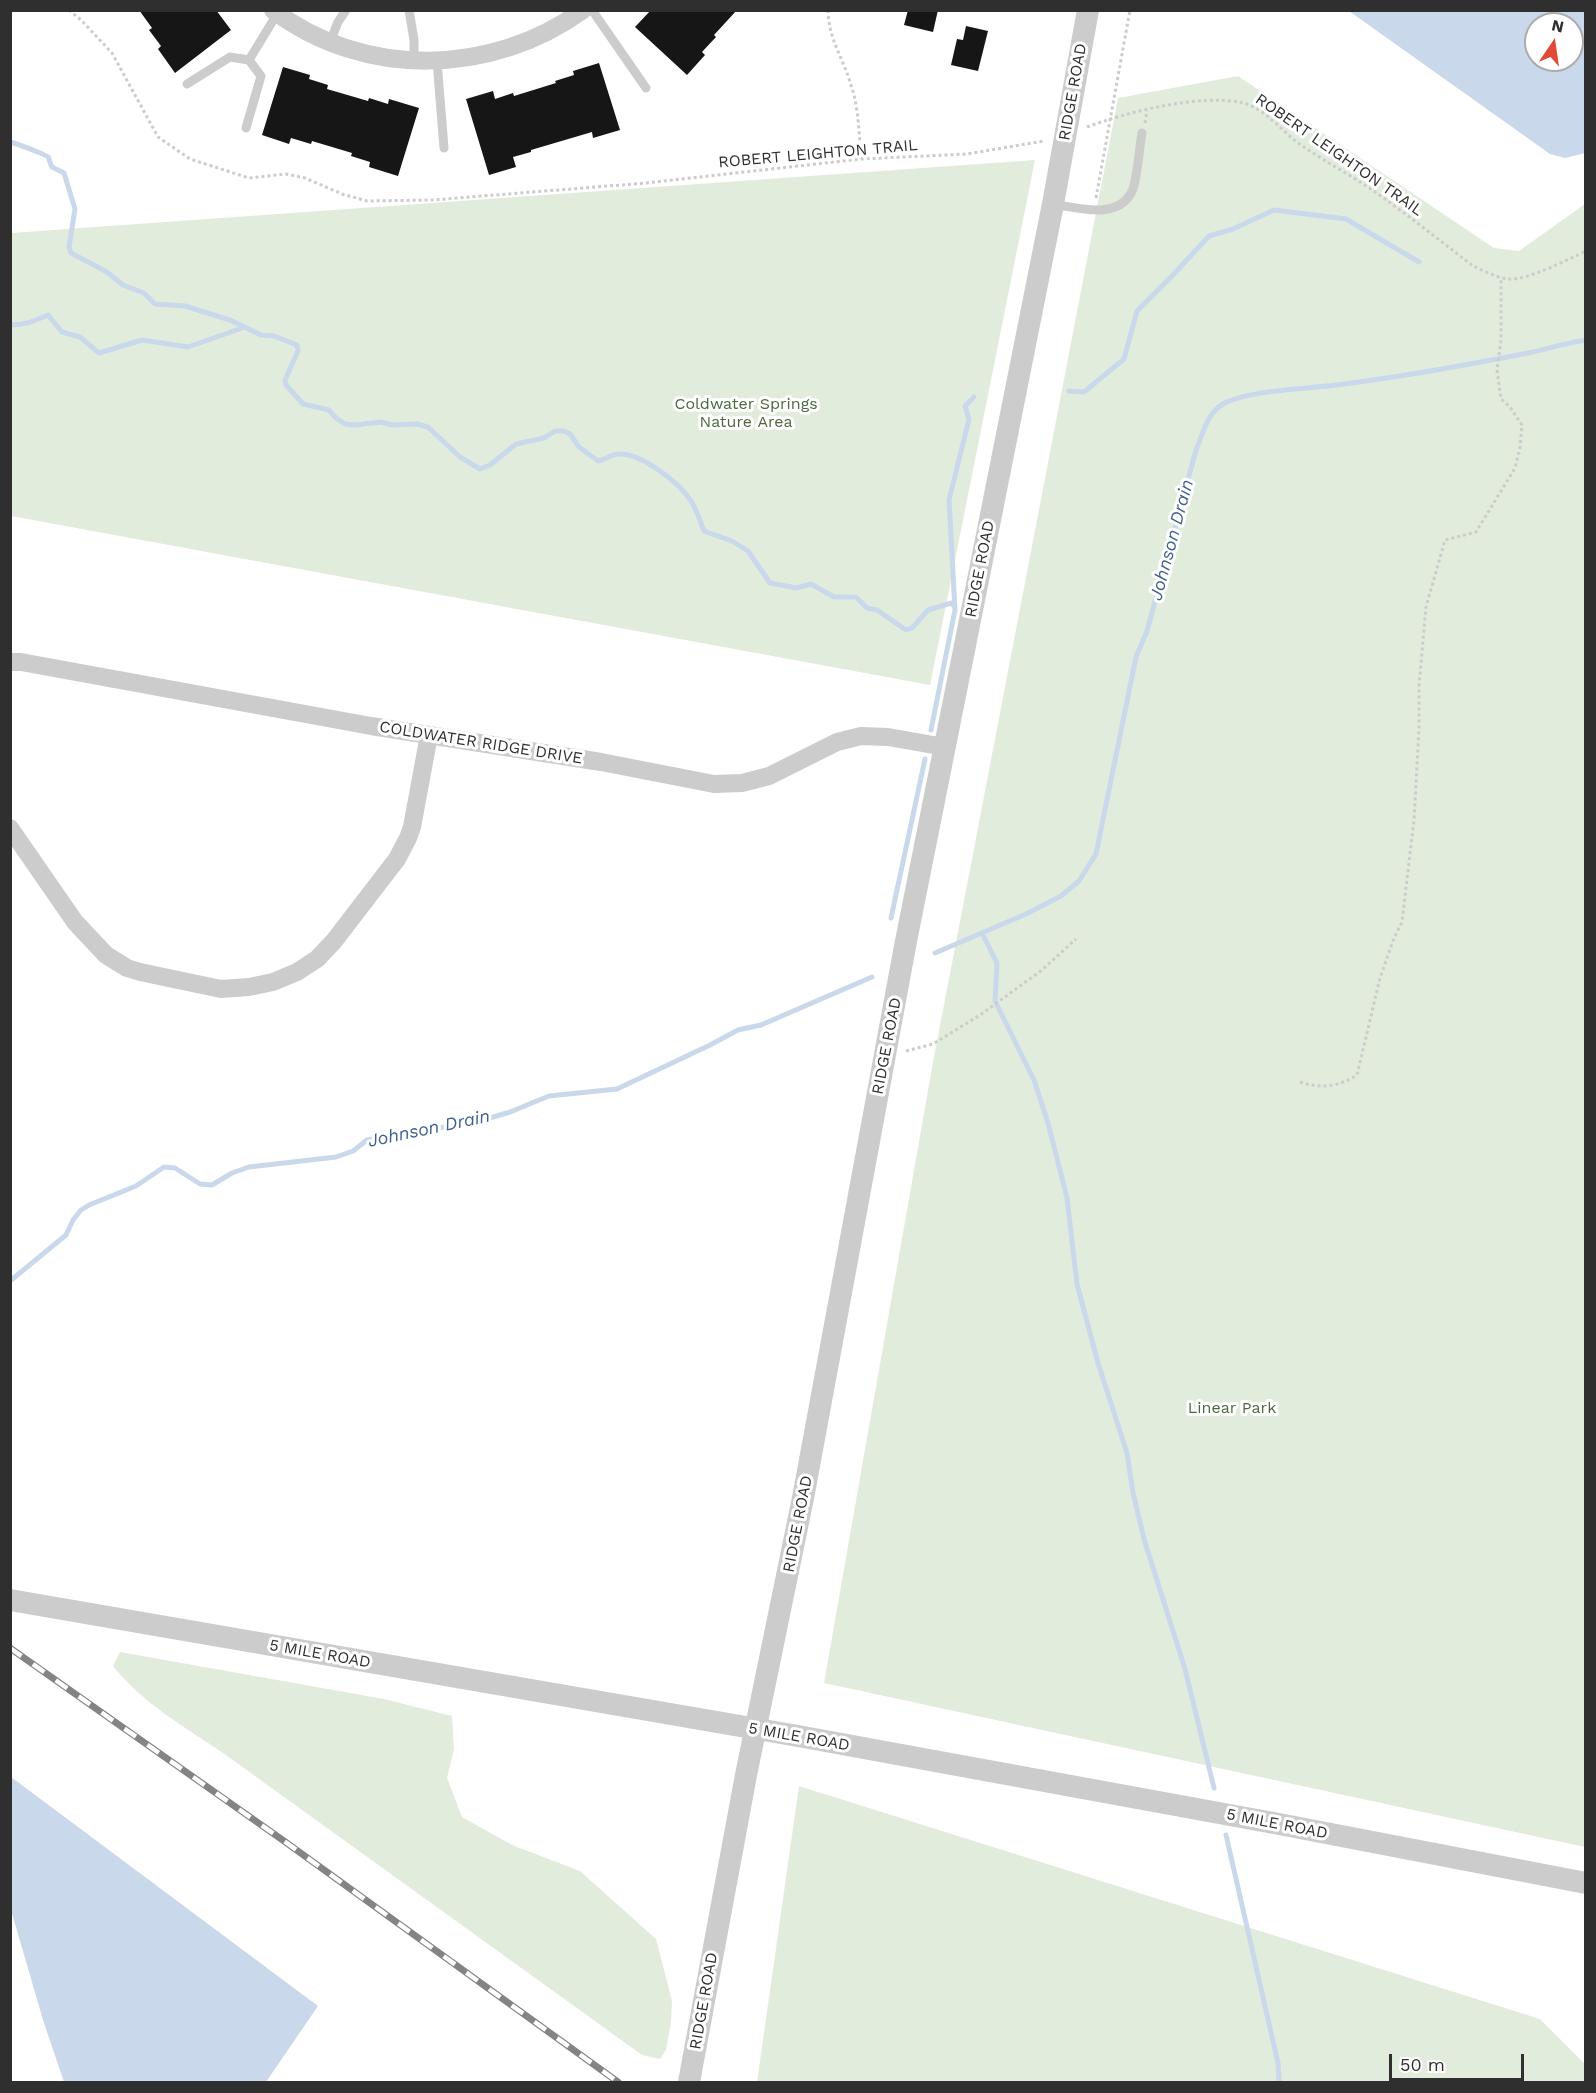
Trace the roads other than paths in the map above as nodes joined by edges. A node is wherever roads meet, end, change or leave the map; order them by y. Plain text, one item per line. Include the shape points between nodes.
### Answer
1 (346, 10) edge
2 (410, 10) edge
3 (583, 10) edge
4 (592, 10) edge
5 (1088, 10) edge
6 (275, 12) edge
7 (330, 42) junction
8 (249, 60) junction
9 (414, 61) junction
10 (437, 61) junction
11 (186, 84) dead end
12 (646, 88) dead end
13 (246, 128) dead end
14 (1142, 133) dead end
15 (444, 148) dead end
16 (1053, 204) junction
17 (10, 662) edge
18 (429, 735) junction
19 (945, 747) junction
20 (10, 828) edge
21 (10, 1600) edge
22 (756, 1730) junction
23 (1586, 1883) edge
24 (689, 2082) edge

1 - 7 lane
2 - 9 lane
3 - 10 street via 550,32 506,50
4 - 12 lane
5 - 16 street, RIDGE ROAD
6 - 7 street
6 - 8 lane
7 - 9 street via 371,55
8 - 11 lane via 230,57
8 - 13 lane via 261,76
9 - 10 street
10 - 15 lane
14 - 16 lane via 1132,190 1122,203 1108,210
16 - 19 street, RIDGE ROAD
17 - 18 street, COLDWATER RIDGE DRIVE
18 - 19 street, COLDWATER RIDGE DRIVE via 714,784 769,777 837,742 861,736
18 - 20 street via 412,827 397,859 317,959 291,975 262,985 214,988 140,972 116,962 95,946 75,922
19 - 22 street, RIDGE ROAD
21 - 22 street, 5 MILE ROAD
22 - 23 street, 5 MILE ROAD
22 - 24 street, RIDGE ROAD

